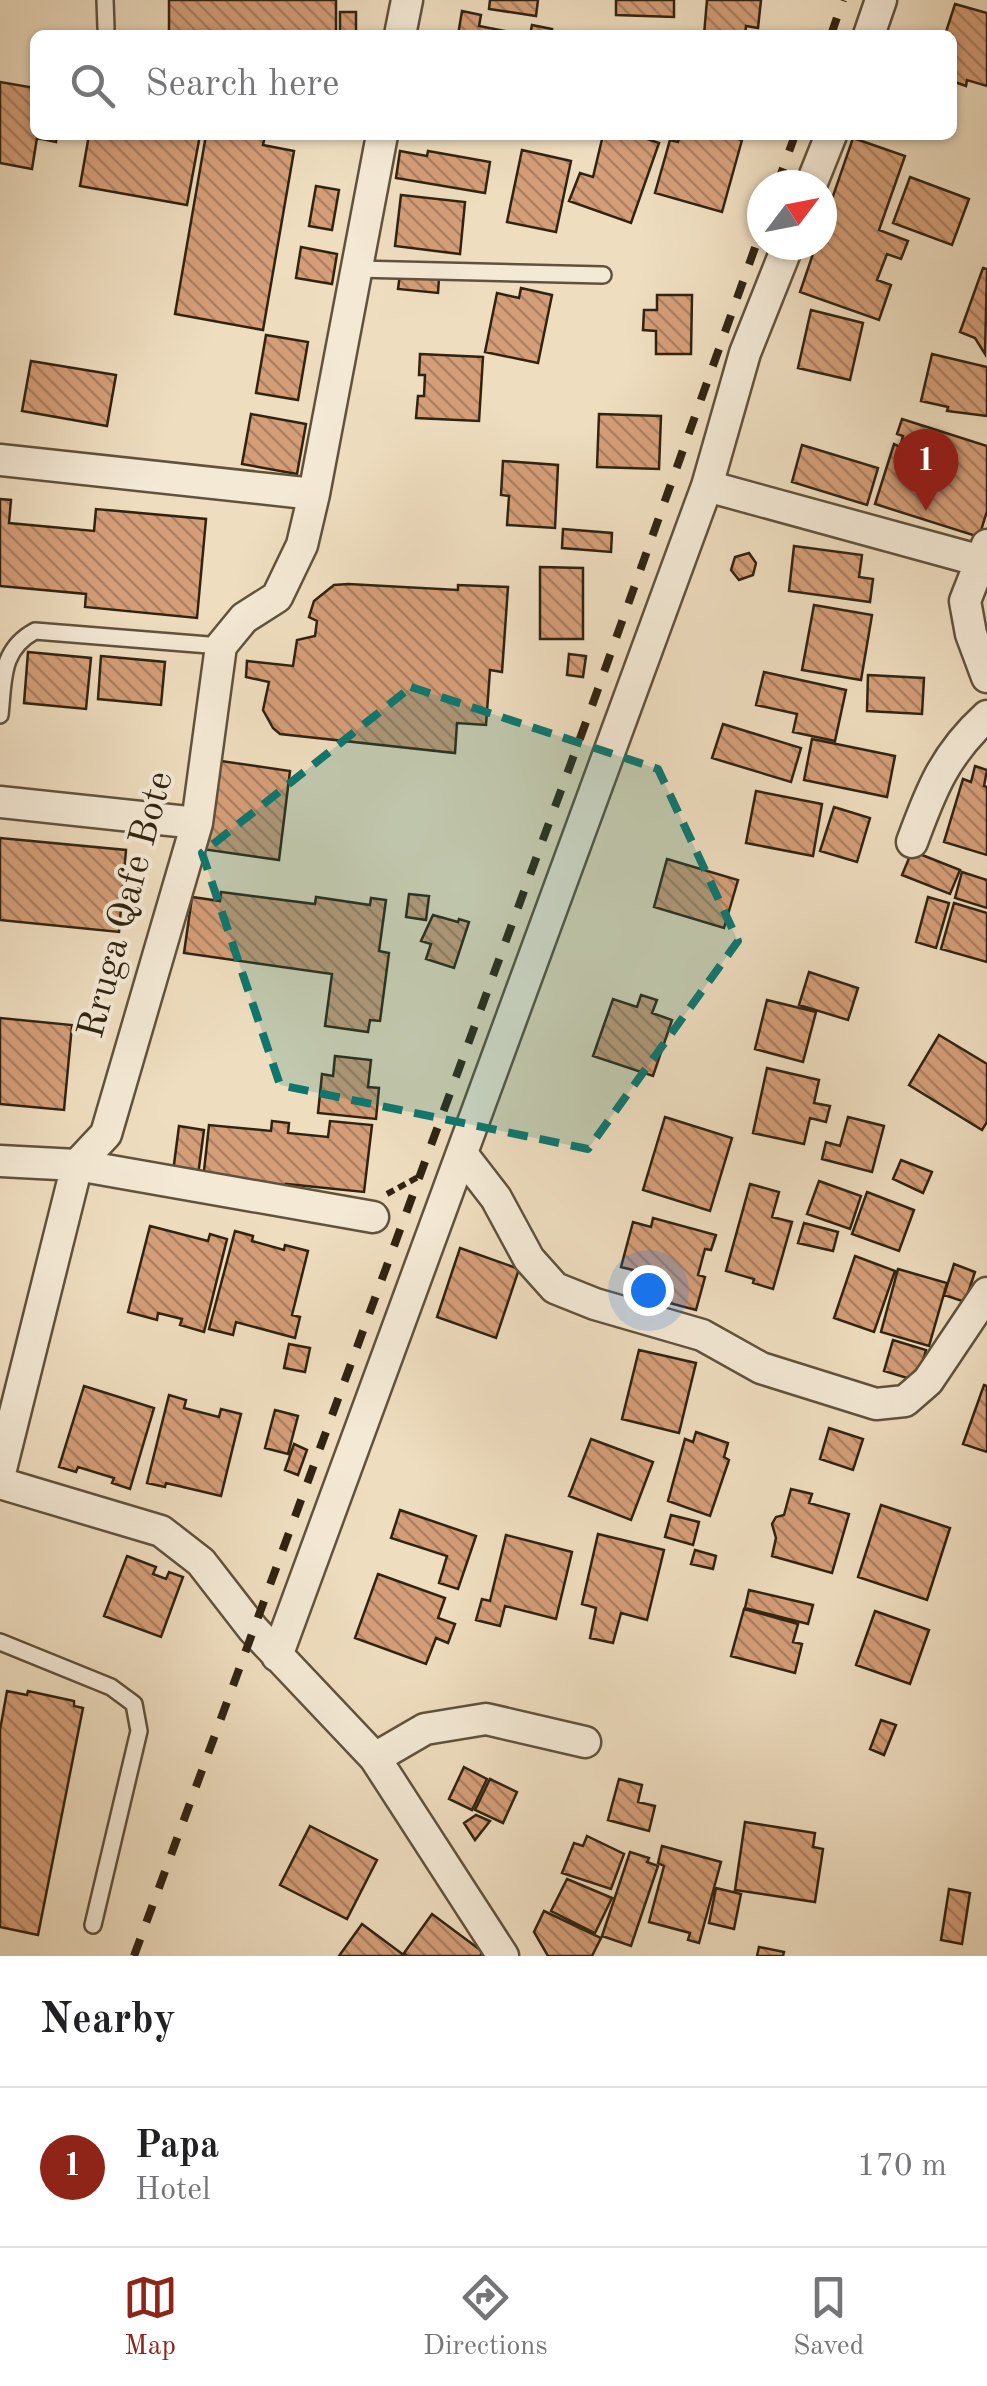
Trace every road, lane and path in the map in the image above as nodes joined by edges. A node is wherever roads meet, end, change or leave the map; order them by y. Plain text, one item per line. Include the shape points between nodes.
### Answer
1 (106, 0) edge
2 (407, 0) edge
3 (882, 0) edge
4 (106, 28) dead end
5 (401, 30) edge
6 (871, 30) edge
7 (381, 140) edge
8 (828, 140) edge
9 (817, 170) edge
10 (782, 260) edge
11 (357, 269) junction
12 (604, 275) dead end
13 (0, 460) edge
14 (707, 486) junction
15 (314, 494) junction
16 (984, 553) edge
17 (221, 646) junction
18 (987, 676) edge
19 (0, 715) edge
20 (987, 716) edge
21 (0, 802) edge
22 (197, 823) junction
23 (912, 842) dead end
24 (462, 1154) junction
25 (0, 1161) edge
26 (77, 1166) junction
27 (362, 1215) joint
28 (987, 1292) edge
29 (0, 1473) edge
30 (0, 1483) edge
31 (0, 1642) edge
32 (277, 1656) junction
33 (585, 1742) dead end
34 (375, 1758) junction
35 (93, 1925) dead end
36 (503, 1956) edge

1 - 4 lane
2 - 5 street
3 - 6 street
7 - 11 street
8 - 9 street
10 - 14 street
11 - 12 lane
11 - 15 street
13 - 15 street
14 - 16 street
14 - 24 street
15 - 17 street via 302,546 278,597 244,618
16 - 18 street via 965,601
17 - 19 lane via 34,631 17,641 7,660
17 - 22 street, Rruga Qafe Bote
20 - 23 street via 936,776
21 - 22 street
22 - 26 street, Rruga Qafe Bote via 106,1134
24 - 27 path
24 - 28 street via 556,1288 702,1334 761,1368 876,1404 905,1401 928,1382
24 - 32 street
25 - 26 street
26 - 27 street
26 - 29 street, Rruga Qafe Bote
30 - 32 street via 161,1531 201,1562
31 - 35 lane via 111,1686 134,1704 139,1731
32 - 34 street
33 - 34 street via 486,1719 425,1729
34 - 36 street

